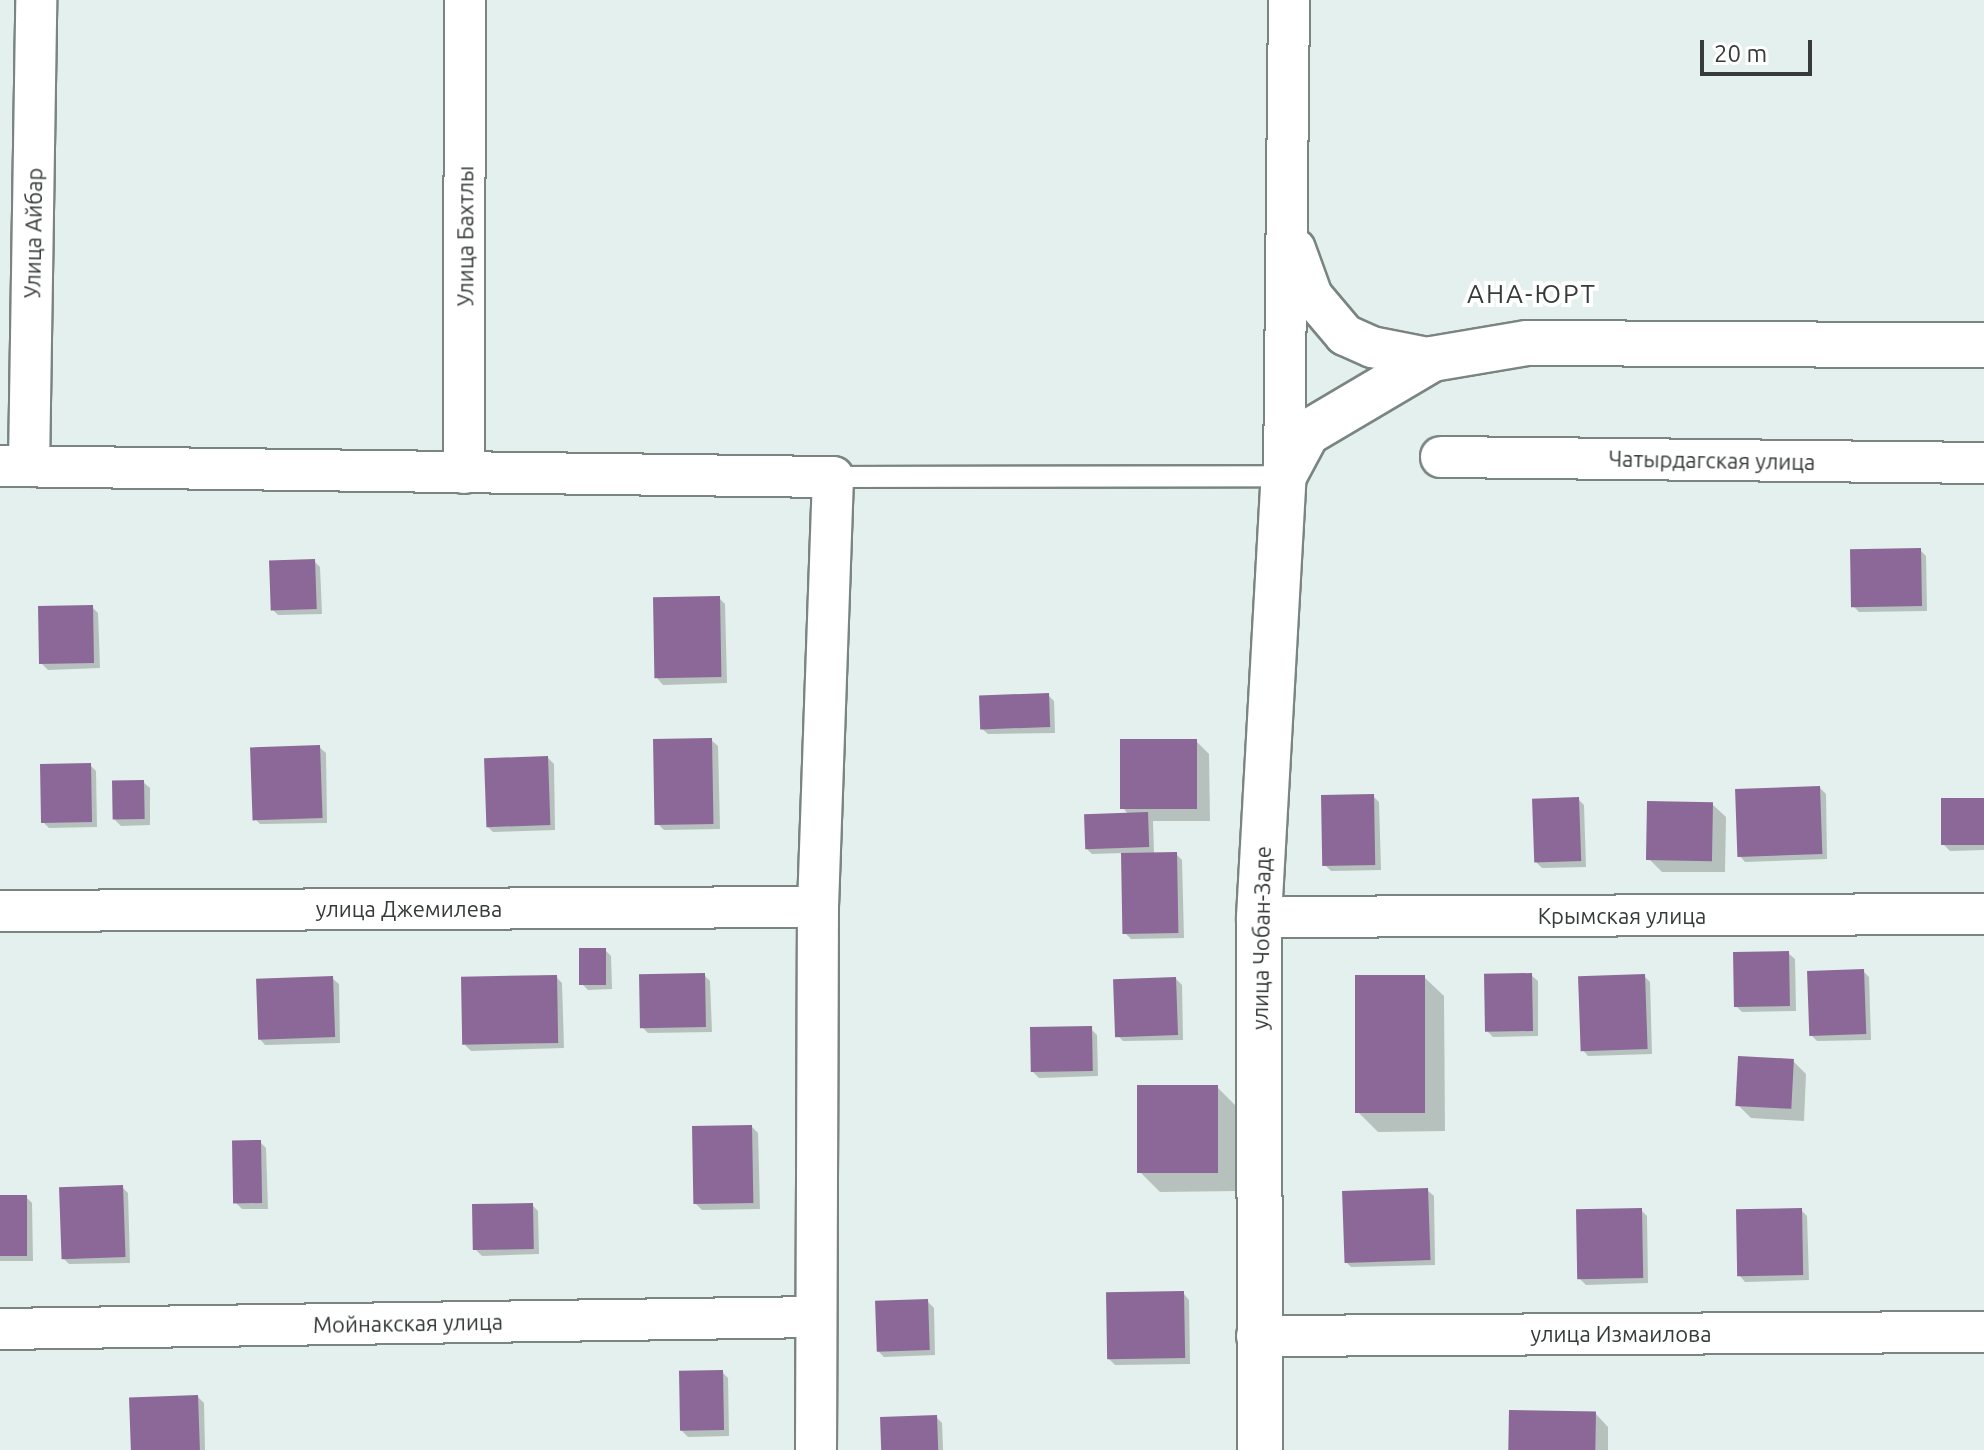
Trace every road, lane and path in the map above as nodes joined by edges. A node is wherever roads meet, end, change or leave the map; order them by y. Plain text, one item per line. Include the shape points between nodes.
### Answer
1 (36, 0) edge
2 (465, 0) edge
3 (1289, 0) edge
4 (1287, 215) junction
5 (1984, 345) edge
6 (1432, 359) junction
7 (1441, 457) dead end
8 (1984, 463) edge
9 (14, 466) edge
10 (464, 473) junction
11 (1284, 476) junction
12 (833, 477) junction
13 (818, 907) junction
14 (0, 911) edge
15 (1984, 914) edge
16 (1259, 917) junction
17 (816, 1317) junction
18 (0, 1329) edge
19 (1984, 1332) edge
20 (1257, 1336) junction
21 (816, 1450) edge
22 (1260, 1450) edge

1 - 9 street, Улица Айбар
2 - 10 street, Улица Бахтлы
3 - 4 street
4 - 6 street via 1312,296 1345,335 1372,347
4 - 11 street
5 - 6 main road via 1527,343
6 - 11 main road, улица Чобан-Заде via 1307,433
7 - 8 street, Чатырдагская улица
9 - 10 street
10 - 12 street
11 - 12 lane
11 - 16 main road, улица Чобан-Заде
12 - 13 street
13 - 14 street, улица Джемилева
13 - 17 street
15 - 16 street, Крымская улица
16 - 20 main road, улица Чобан-Заде
17 - 18 street, Мойнакская улица
17 - 21 street
19 - 20 street, улица Измаилова
20 - 22 main road, улица Чобан-Заде

